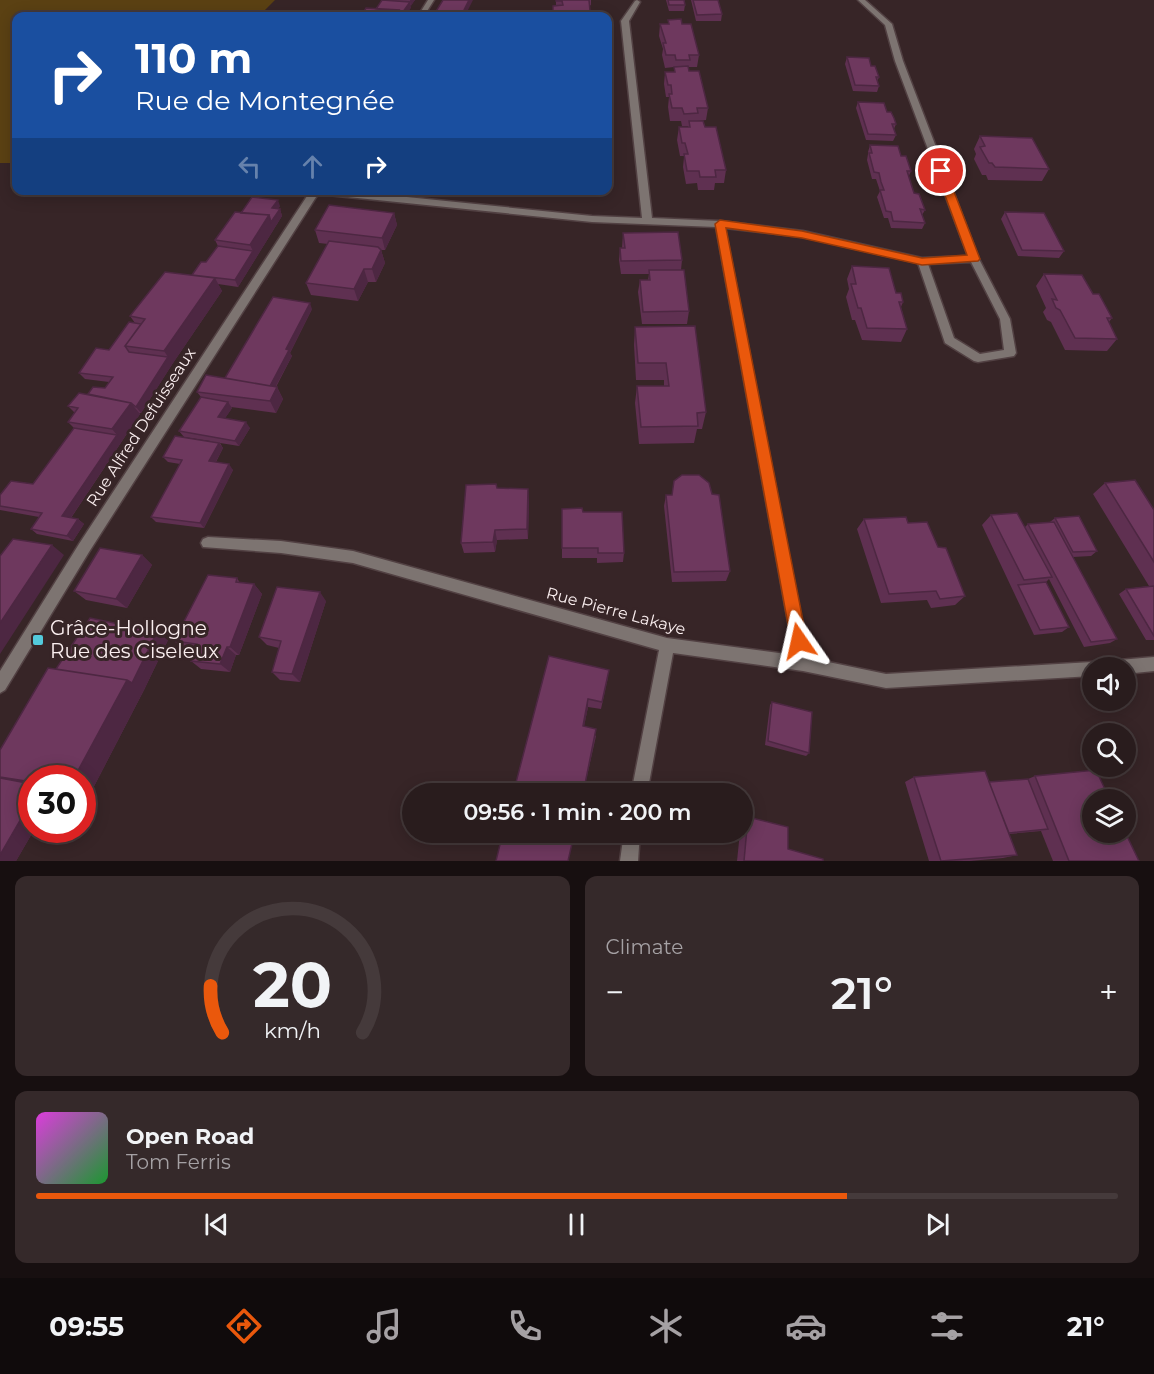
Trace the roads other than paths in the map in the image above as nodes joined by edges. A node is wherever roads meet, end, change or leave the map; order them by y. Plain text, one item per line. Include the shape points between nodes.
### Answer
1 (861, 0) edge
2 (637, 2) dead end
3 (313, 195) edge
4 (355, 195) edge
5 (647, 220) junction
6 (720, 224) junction
7 (974, 259) junction
8 (922, 261) junction
9 (208, 543) dead end
10 (667, 645) junction
11 (803, 664) junction
12 (1154, 664) edge
13 (1136, 666) edge
14 (1082, 670) edge
15 (0, 685) edge
16 (641, 783) edge
17 (631, 843) edge
18 (629, 861) edge

1 - 7 street via 888,24
2 - 5 street via 626,21
3 - 15 street, Rue Alfred Defuisseaux via 84,548
4 - 5 street via 592,219
5 - 6 street
6 - 8 street via 802,234
6 - 11 street
7 - 8 street
7 - 8 street via 1005,319 1010,353 978,358 949,340
9 - 10 street, Rue Pierre Lakaye via 281,547 353,557
10 - 11 street, Rue Pierre Lakaye
10 - 16 street
11 - 14 street, Rue Pierre Lakaye via 886,681
12 - 13 street
17 - 18 street

